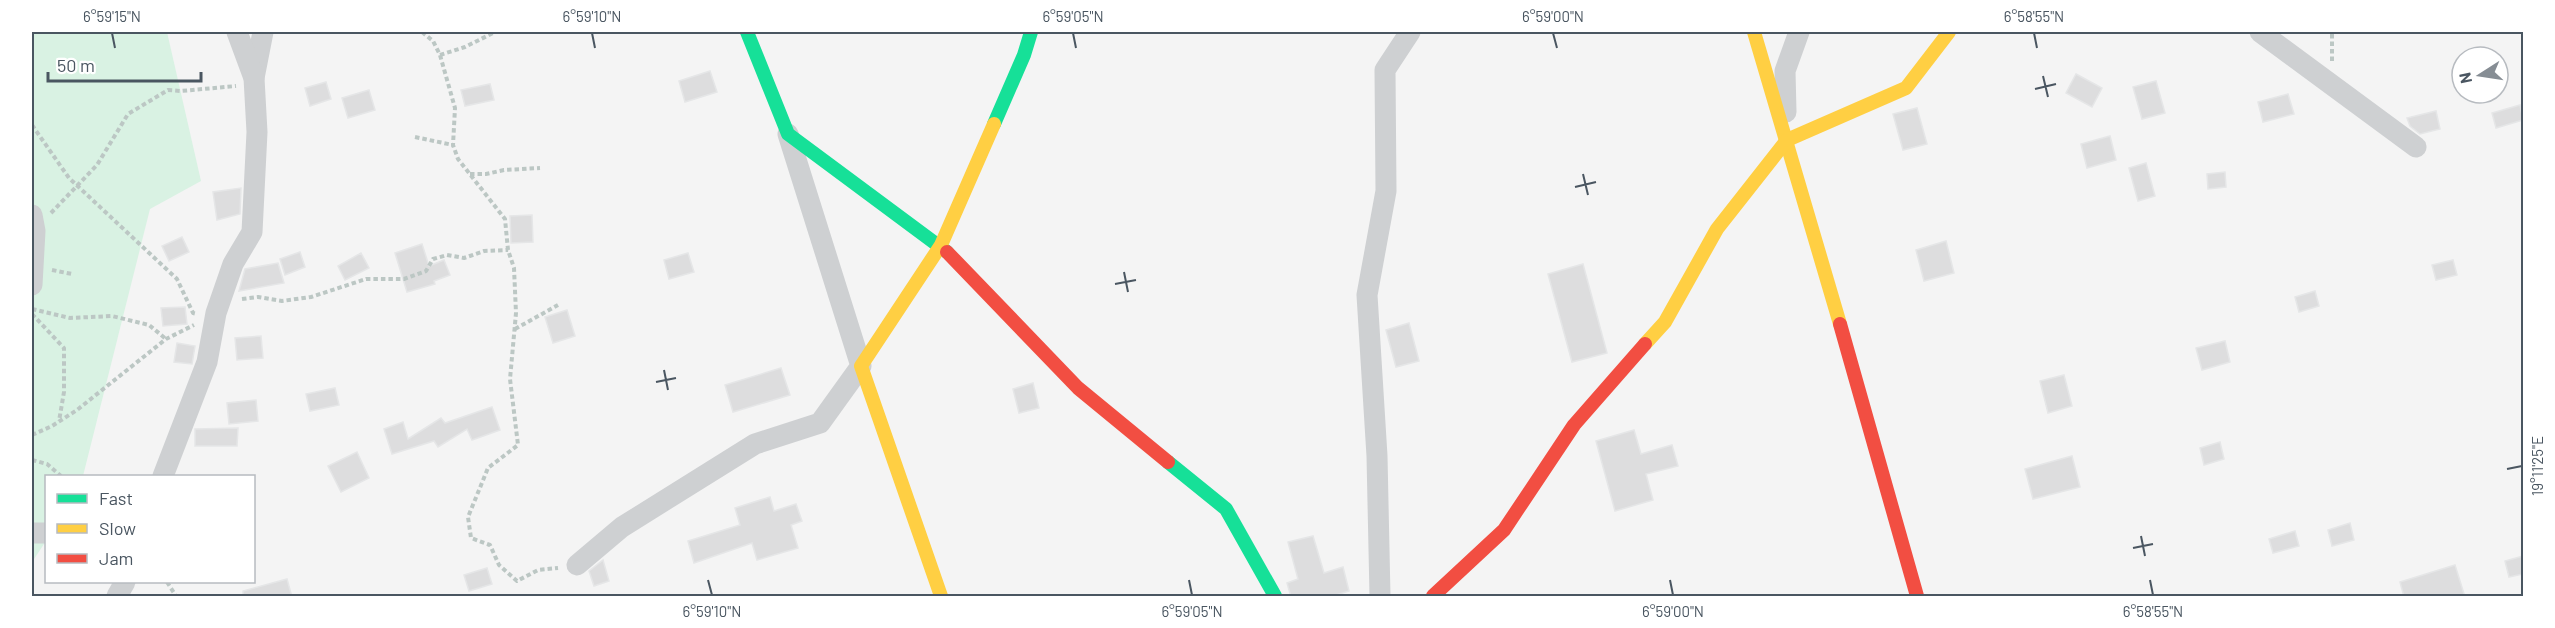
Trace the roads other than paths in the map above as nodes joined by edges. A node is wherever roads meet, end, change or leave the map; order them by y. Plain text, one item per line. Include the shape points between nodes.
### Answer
1 (237, 32) edge
2 (263, 32) edge
3 (747, 32) edge
4 (1031, 32) edge
5 (1410, 32) edge
6 (1754, 32) edge
7 (1799, 32) edge
8 (1949, 32) edge
9 (2260, 32) edge
10 (254, 78) junction
11 (788, 134) junction
12 (1787, 140) junction
13 (2416, 147) dead end
14 (33, 223) edge
15 (941, 246) junction
16 (32, 285) edge
17 (861, 366) junction
18 (164, 475) edge
19 (577, 565) road end
20 (124, 583) edge
21 (117, 597) edge
22 (941, 597) edge
23 (1275, 597) edge
24 (1380, 597) edge
25 (1433, 597) edge
26 (1917, 597) edge

1 - 10 street
2 - 10 street
3 - 11 street
4 - 15 street
5 - 24 street via 1385,70 1386,191 1367,295 1377,456
6 - 12 street
7 - 12 street via 1785,71
8 - 12 street via 1906,88
9 - 13 street
10 - 18 street via 257,132 252,232 233,264 212,315 207,362
11 - 15 street
11 - 17 street
12 - 25 street via 1717,229 1665,322 1574,425 1504,531
12 - 26 street
14 - 16 street
15 - 17 street
15 - 23 street via 1078,388 1226,509
17 - 19 street via 820,423 755,444 621,527
17 - 22 street
20 - 21 street

